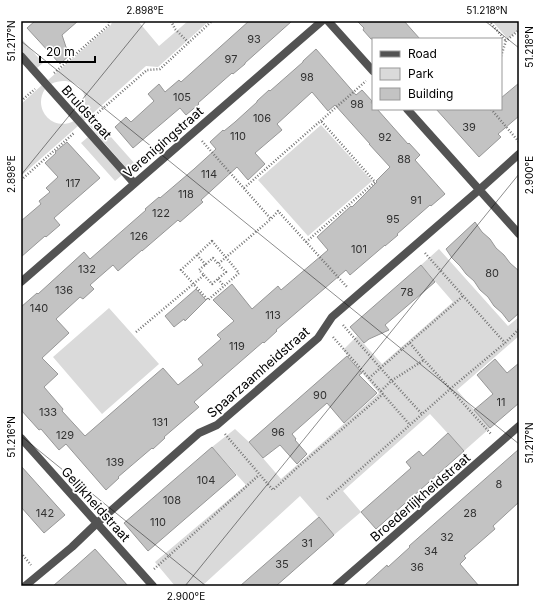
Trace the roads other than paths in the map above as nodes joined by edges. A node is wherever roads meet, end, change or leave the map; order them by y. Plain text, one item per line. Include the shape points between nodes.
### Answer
1 (322, 21) edge
2 (328, 21) edge
3 (21, 56) edge
4 (372, 70) edge
5 (408, 110) edge
6 (519, 154) edge
7 (134, 183) junction
8 (479, 190) junction
9 (519, 234) edge
10 (21, 282) edge
11 (519, 426) edge
12 (21, 438) edge
13 (97, 523) junction
14 (25, 586) edge
15 (153, 586) edge
16 (336, 586) edge

1 - 7 street, Verenigingstraat
2 - 4 street
3 - 7 street, Bruidstraat
5 - 8 street
6 - 8 street, Spaarzaamheidstraat
7 - 10 street, Verenigingstraat
8 - 9 street
8 - 13 street, Spaarzaamheidstraat via 334,316 318,338 217,425 199,433
11 - 16 street, Broederlijkheidstraat
12 - 13 street, Gelijkheidstraat
13 - 14 street, Spaarzaamheidstraat via 72,548
13 - 15 street, Gelijkheidstraat

